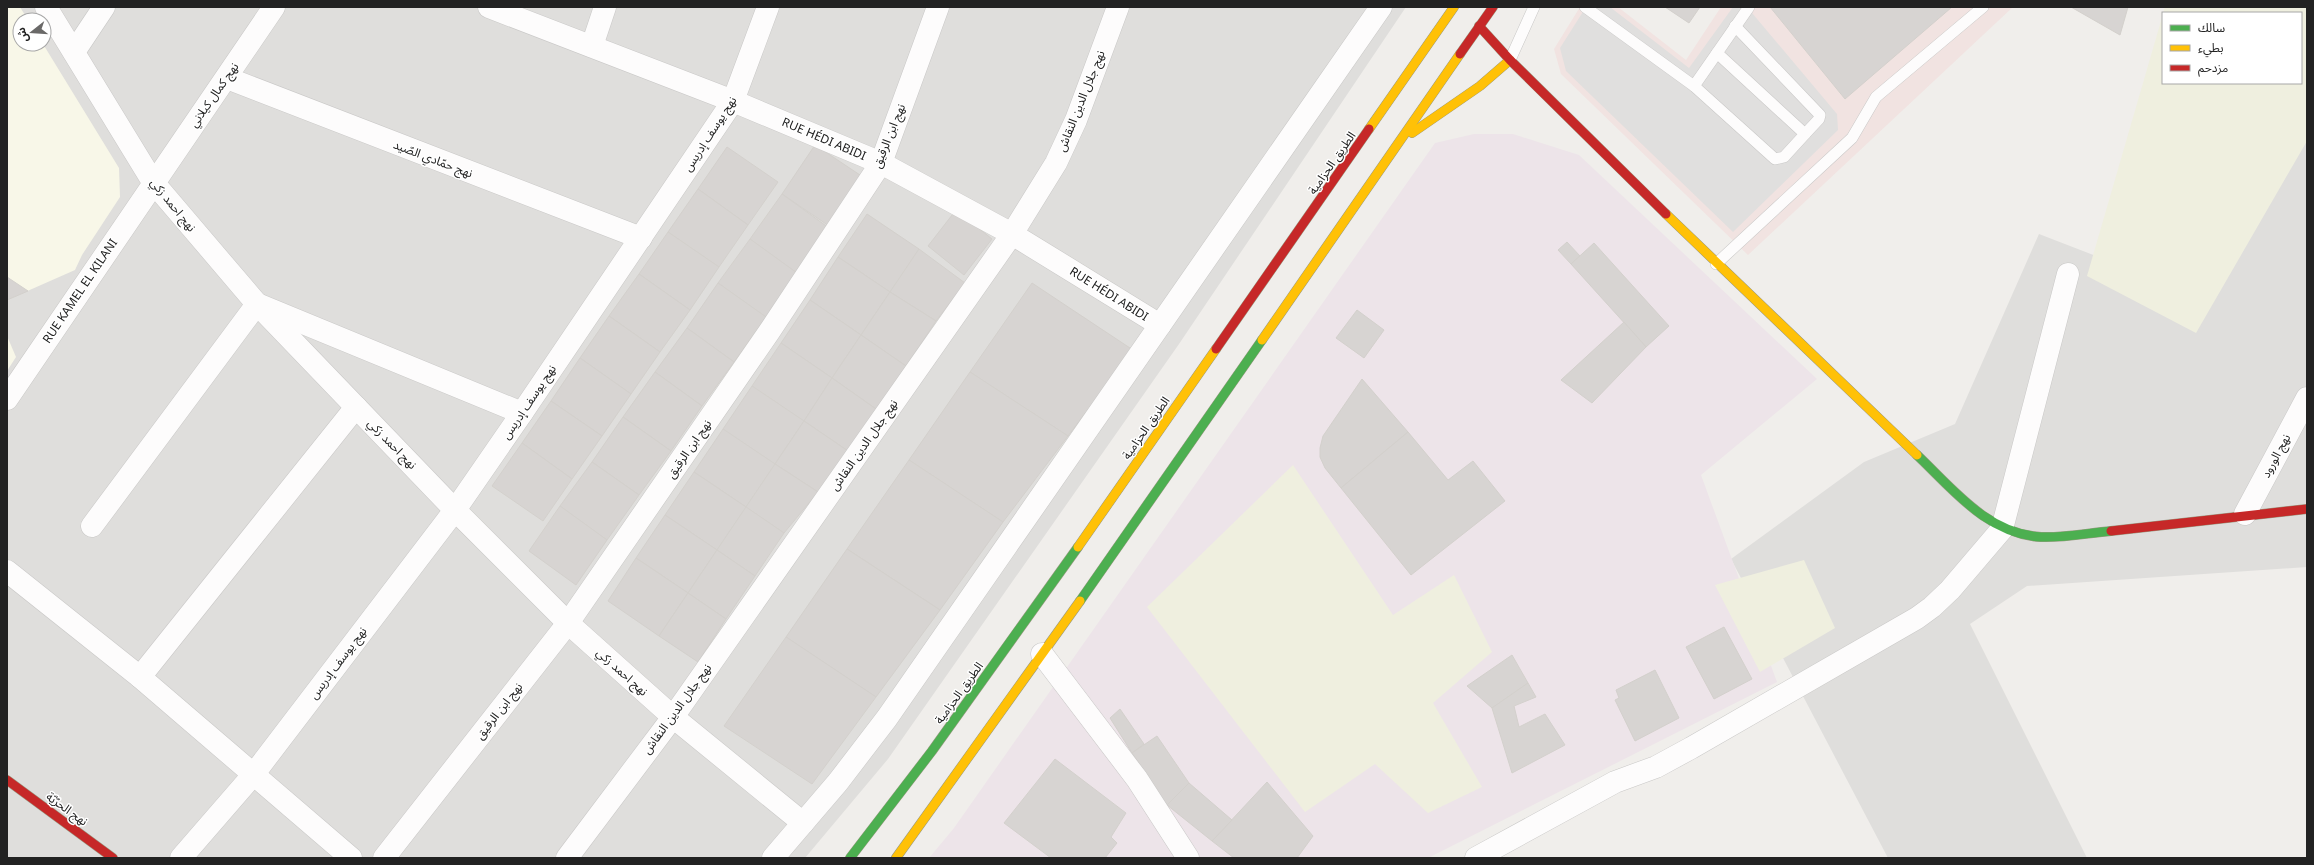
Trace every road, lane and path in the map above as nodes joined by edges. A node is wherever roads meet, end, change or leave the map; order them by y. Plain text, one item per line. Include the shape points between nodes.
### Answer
1 (46, 7) edge
2 (104, 7) edge
3 (274, 7) edge
4 (605, 7) edge
5 (768, 7) edge
6 (938, 7) edge
7 (1118, 7) edge
8 (1381, 7) edge
9 (1454, 7) edge
10 (1493, 7) edge
11 (1534, 7) edge
12 (1585, 7) edge
13 (1749, 7) edge
14 (1983, 7) edge
15 (492, 8) edge
16 (1479, 26) junction
17 (1736, 26) junction
18 (592, 46) junction
19 (74, 52) junction
20 (1717, 53) junction
21 (1510, 60) junction
22 (227, 78) junction
23 (1694, 86) junction
24 (733, 101) junction
25 (1805, 134) junction
26 (1396, 146) junction
27 (881, 163) junction
28 (154, 182) junction
29 (1012, 234) junction
30 (641, 238) junction
31 (1716, 264) junction
32 (2068, 274) dead end
33 (257, 304) junction
34 (1160, 325) junction
35 (2307, 398) edge
36 (7, 399) edge
37 (356, 407) junction
38 (522, 413) junction
39 (2307, 509) edge
40 (455, 510) junction
41 (2245, 514) junction
42 (92, 526) dead end
43 (2002, 529) junction
44 (7, 571) edge
45 (568, 623) junction
46 (1042, 654) junction
47 (140, 677) junction
48 (673, 717) junction
49 (252, 775) junction
50 (7, 780) edge
51 (803, 823) junction
52 (113, 858) edge
53 (181, 858) edge
54 (351, 858) edge
55 (384, 858) edge
56 (567, 858) edge
57 (773, 858) edge
58 (850, 858) edge
59 (896, 858) edge
60 (1188, 858) edge
61 (1476, 858) edge

1 - 19 street, نهج احمد زكي
2 - 19 street
3 - 22 street, نهج كمال كيلاني
4 - 18 street
5 - 24 street, نهج يوسف إدريس
6 - 27 street, نهج ابن الرقيق
7 - 29 street, نهج جلال الدين النقاش via 1076,120 1056,163
8 - 34 street
9 - 58 main road, الطريق الحزامية via 1061,571 928,757
10 - 16 main road
11 - 21 lane
12 - 23 lane
13 - 17 lane
14 - 31 lane via 1876,97 1852,138
15 - 18 street, RUE HÉDI ABIDI
16 - 21 main road
16 - 26 main road
17 - 20 lane
17 - 25 lane via 1820,115 1820,119
18 - 24 street, RUE HÉDI ABIDI
19 - 28 street, نهج احمد زكي
20 - 23 lane
20 - 25 lane
21 - 26 main road via 1491,78
21 - 31 main road
22 - 28 street, نهج كمال كيلاني
22 - 30 street, نهج حمّادي الصّيد
23 - 25 lane via 1775,158 1784,157
24 - 27 street, RUE HÉDI ABIDI
24 - 30 street, نهج يوسف إدريس
26 - 46 main road
27 - 29 street, RUE HÉDI ABIDI
27 - 45 street, نهج ابن الرقيق via 769,332
28 - 33 street, نهج احمد زكي
28 - 36 street, RUE KAMEL EL KILANI
29 - 34 street, RUE HÉDI ABIDI
29 - 48 street, نهج جلال الدين النقاش
30 - 38 street, نهج يوسف إدريس
31 - 43 main road via 1984,518
32 - 43 street
33 - 37 street, نهج احمد زكي
33 - 38 street
33 - 42 street
34 - 51 street via 887,718
35 - 41 street, نهج الورود
37 - 40 street, نهج احمد زكي
37 - 47 street
38 - 40 street, نهج يوسف إدريس
39 - 41 main road
40 - 45 street, نهج احمد زكي
40 - 49 street, نهج يوسف إدريس
41 - 43 main road via 2052,537 2019,535
43 - 61 street via 1950,590 1917,618 1656,767 1614,782
44 - 47 street
45 - 48 street, نهج احمد زكي
45 - 55 street, نهج ابن الرقيق
46 - 59 main road
46 - 60 street via 1137,779
47 - 49 street
48 - 51 street, نهج احمد زكي
48 - 56 street, نهج جلال الدين النقاش
49 - 53 street, نهج يوسف إدريس
49 - 54 street
50 - 52 main road, نهج الحرّيّة
51 - 57 street

